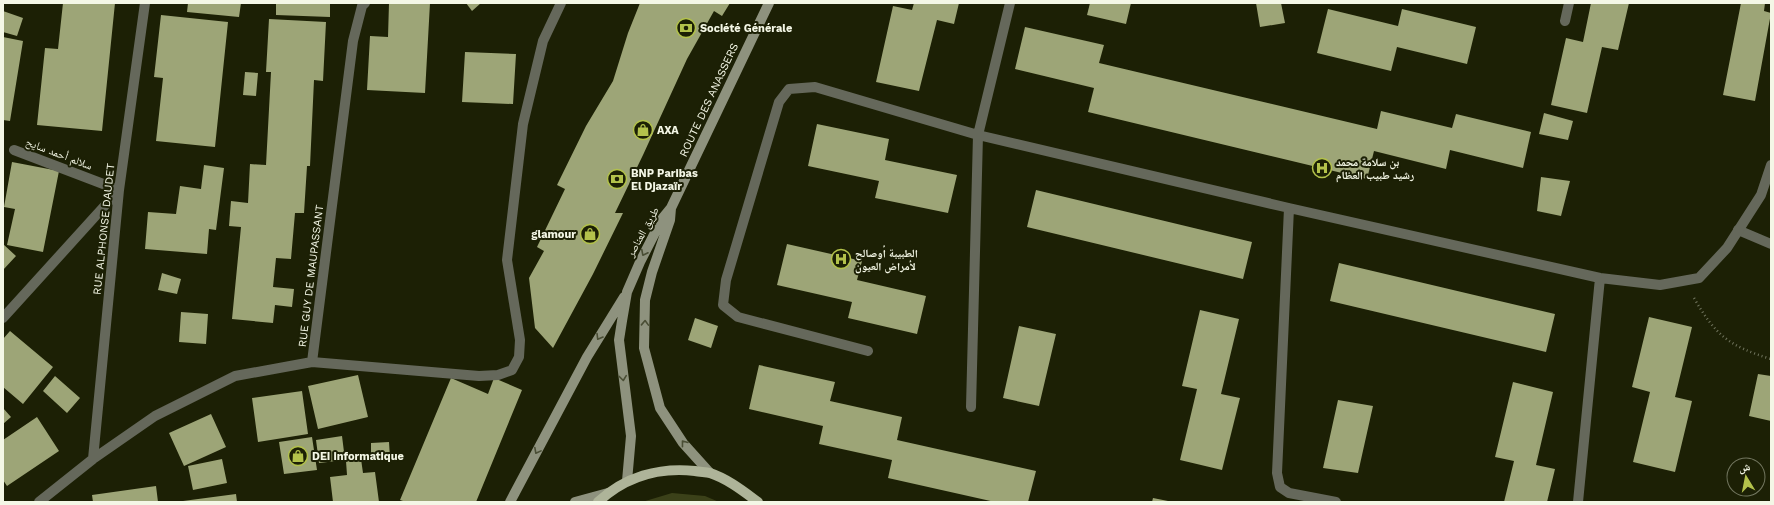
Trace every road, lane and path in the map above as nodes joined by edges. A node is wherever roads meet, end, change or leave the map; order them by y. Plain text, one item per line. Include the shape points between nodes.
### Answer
1 (145, 3) edge
2 (365, 3) edge
3 (561, 3) edge
4 (769, 3) edge
5 (1010, 3) edge
6 (1569, 3) edge
7 (1565, 22) dead end
8 (978, 135) junction
9 (14, 150) dead end
10 (1771, 165) edge
11 (119, 190) junction
12 (671, 208) junction
13 (1290, 208) junction
14 (1738, 230) junction
15 (1771, 244) edge
16 (1600, 278) junction
17 (1684, 281) junction
18 (627, 292) junction
19 (3, 318) edge
20 (868, 351) dead end
21 (1771, 359) edge
22 (312, 362) junction
23 (971, 407) dead end
24 (93, 459) junction
25 (710, 473) junction
26 (627, 481) junction
27 (608, 493) junction
28 (39, 502) edge
29 (510, 502) edge
30 (575, 502) edge
31 (598, 502) edge
32 (758, 502) edge
33 (1336, 502) edge
34 (1578, 502) edge

1 - 11 street, RUE ALPHONSE DAUDET
2 - 22 street, RUE GUY DE MAUPASSANT via 353,41
3 - 22 street via 543,41 523,124 507,260 520,340 519,357 512,370 498,375 479,376
4 - 12 main road, ROUTE DES ANASSERS
5 - 8 street
6 - 7 street
8 - 13 street
8 - 20 street via 815,87 789,89 779,102 726,280 722,305 738,317
8 - 23 street
9 - 11 street, سلالم أحمد سايح
10 - 14 street via 1761,195
11 - 19 street
11 - 24 street, RUE ALPHONSE DAUDET
12 -> 18 main road, طريق العناصر via 655,232
25 -> 12 main road, طريق العناصر via 683,443 660,408 644,348 645,300 670,220
13 - 16 street
13 - 33 street via 1277,473 1280,487 1289,493
14 - 15 street
14 - 17 street via 1727,248 1699,278
16 - 17 street via 1660,285
16 - 34 street
17 - 21 path via 1704,315 1723,337 1745,351
18 -> 26 main road, طريق العناصر via 619,340 631,436
18 -> 29 main road via 587,357
22 - 24 street, RUE GUY DE MAUPASSANT via 235,376 155,416
24 - 28 street, RUE GUY DE MAUPASSANT
25 - 26 main road via 682,470 654,472
25 - 32 main road via 738,487
26 - 27 main road
27 - 30 main road
27 - 31 main road

